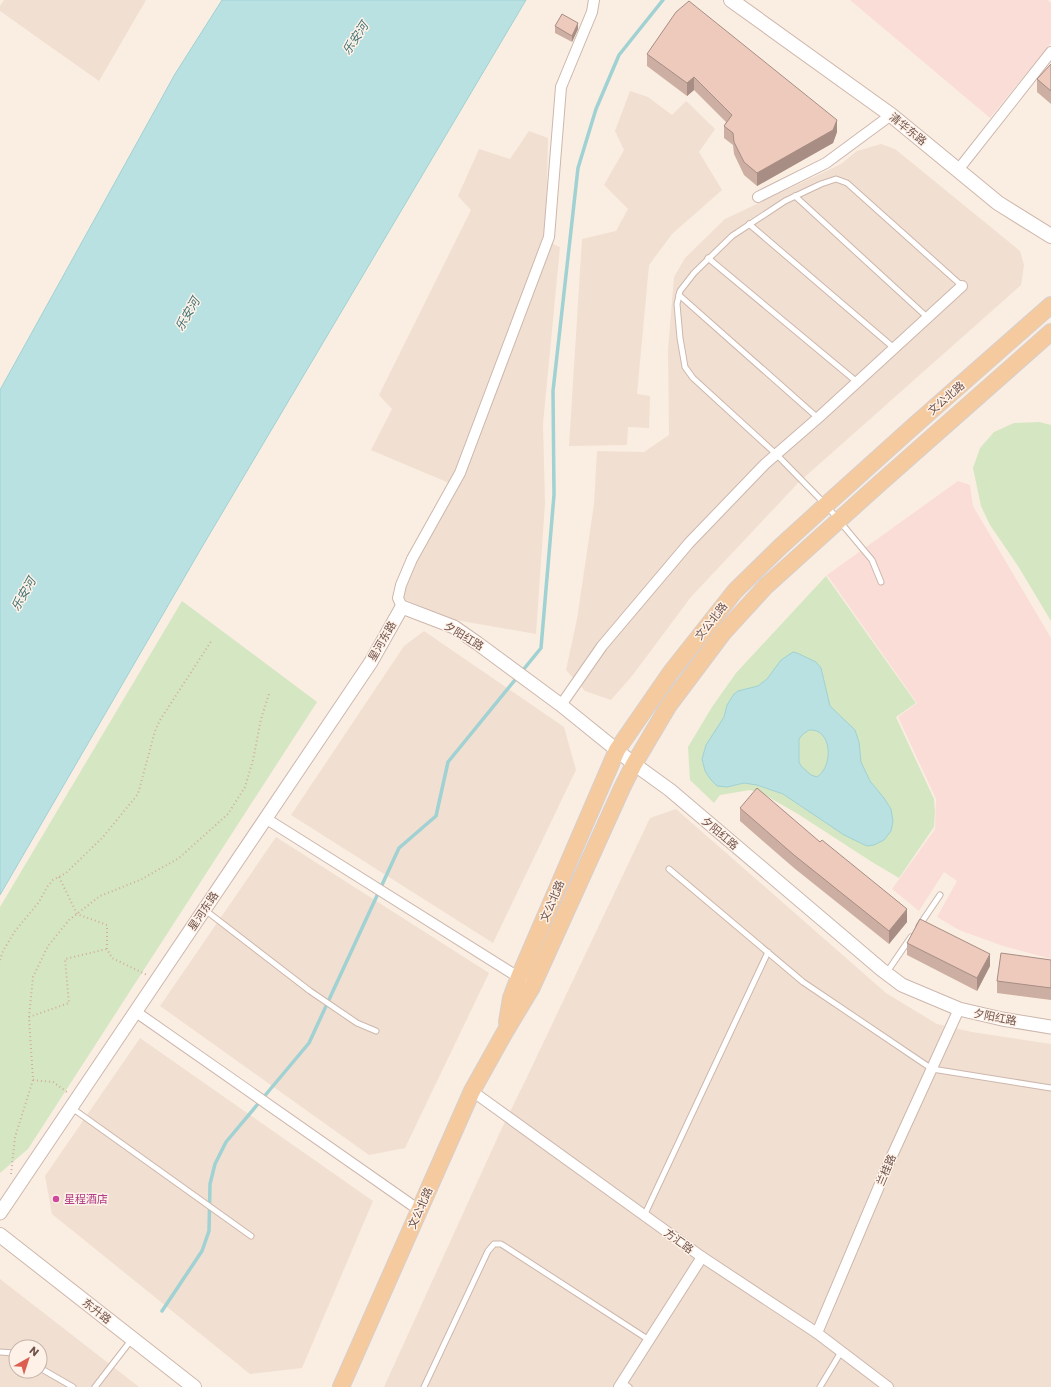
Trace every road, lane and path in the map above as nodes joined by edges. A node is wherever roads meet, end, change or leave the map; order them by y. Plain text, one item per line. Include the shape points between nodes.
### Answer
1 (594, 0) edge
2 (731, 0) edge
3 (1051, 52) edge
4 (891, 115) junction
5 (958, 170) junction
6 (758, 196) dead end
7 (795, 196) junction
8 (749, 224) junction
9 (1051, 236) edge
10 (708, 258) junction
11 (962, 286) joint
12 (679, 295) junction
13 (1051, 305) edge
14 (928, 317) junction
15 (1051, 332) edge
16 (894, 348) junction
17 (857, 382) junction
18 (818, 418) junction
19 (776, 454) junction
20 (826, 505) junction
21 (839, 519) junction
22 (882, 582) dead end
23 (402, 607) junction
24 (212, 640) dead end
25 (269, 694) dead end
26 (561, 705) junction
27 (617, 750) junction
28 (634, 764) junction
29 (265, 818) junction
30 (670, 869) dead end
31 (59, 877) junction
32 (940, 896) dead end
33 (204, 910) junction
34 (77, 914) junction
35 (918, 928) edge
36 (913, 934) edge
37 (108, 949) junction
38 (768, 952) junction
39 (0, 960) edge
40 (886, 973) junction
41 (520, 978) junction
42 (157, 980) junction
43 (532, 987) junction
44 (959, 1009) junction
45 (136, 1012) junction
46 (29, 1017) junction
47 (1051, 1026) edge
48 (376, 1030) dead end
49 (505, 1032) junction
50 (932, 1069) junction
51 (33, 1080) junction
52 (1051, 1088) edge
53 (472, 1091) junction
54 (74, 1103) junction
55 (10, 1180) dead end
56 (419, 1210) junction
57 (0, 1213) edge
58 (644, 1216) junction
59 (0, 1235) edge
60 (251, 1236) dead end
61 (702, 1257) junction
62 (817, 1333) junction
63 (132, 1339) junction
64 (649, 1340) junction
65 (842, 1352) junction
66 (48, 1373) edge
67 (624, 1385) edge
68 (73, 1387) edge
69 (95, 1387) edge
70 (194, 1387) edge
71 (341, 1387) edge
72 (424, 1387) edge
73 (820, 1387) edge
74 (888, 1387) edge

1 - 23 street via 592,12 561,87 549,237 460,473 401,585 398,598
2 - 4 main road, 清华东路
3 - 5 street
4 - 5 main road, 清华东路
4 - 6 street via 826,163
5 - 9 main road, 清华东路 via 998,203
7 - 8 lane
7 - 11 lane via 836,179 847,183
7 - 14 lane
8 - 10 lane
8 - 16 lane
10 - 12 lane
10 - 17 lane
11 - 14 street
12 - 18 lane
12 - 19 lane via 678,324 685,367 693,378
13 - 20 main road, 文公北路
14 - 16 street
15 - 21 main road, 文公北路
16 - 17 street
17 - 18 street
18 - 19 street
19 - 20 lane
19 - 26 street via 689,543 602,646
20 - 21 lane
20 - 27 main road, 文公北路 via 735,591 671,672
21 - 22 lane via 872,560
21 - 28 main road, 文公北路 via 766,586 723,633 669,705
23 - 26 street, 夕阳红路 via 454,627
23 - 29 street, 星河东路 via 371,662
24 - 31 path via 160,720 138,794 103,838
25 - 34 path via 260,719 245,787 228,814 179,858 140,880 100,896
26 - 27 street, 夕阳红路
27 - 28 street, 夕阳红路
27 - 41 main road, 文公北路
28 - 40 street, 夕阳红路 via 670,790
28 - 43 main road, 文公北路
29 - 33 street, 星河东路
29 - 41 street
30 - 38 lane
31 - 34 path
31 - 39 path via 47,887 39,902 15,931
32 - 35 lane
33 - 42 street, 星河东路
33 - 48 lane via 321,999 358,1023
34 - 37 path via 107,925
34 - 46 path via 48,946 33,977
36 - 40 lane
37 - 42 path via 112,958
37 - 46 path via 65,959 69,1003
38 - 50 lane via 803,982
38 - 58 lane
40 - 44 street, 夕阳红路 via 902,985
41 - 43 street
41 - 49 main road, 文公北路 via 511,998
42 - 45 street, 星河东路
43 - 49 main road, 文公北路
44 - 47 street, 夕阳红路 via 1002,1019
44 - 50 street, 兰桂路
45 - 54 street, 星河东路
45 - 56 street
46 - 51 path
49 - 53 main road, 文公北路
50 - 52 lane
50 - 62 street, 兰桂路 via 891,1158
51 - 54 path via 53,1082
51 - 55 path via 15,1137
53 - 56 main road, 文公北路
53 - 58 street, 方汇路
54 - 57 street, 星河东路
54 - 60 lane
56 - 71 main road, 文公北路
58 - 61 street, 方汇路
59 - 63 main road, 东升路 / 东升路
61 - 62 street, 方汇路
61 - 64 street
62 - 65 street, 方汇路
63 - 69 lane
63 - 70 main road, 东升路 / 东升路
64 - 67 street
64 - 72 lane via 501,1244 494,1244 488,1251
65 - 73 lane
65 - 74 street, 方汇路
66 - 68 lane

